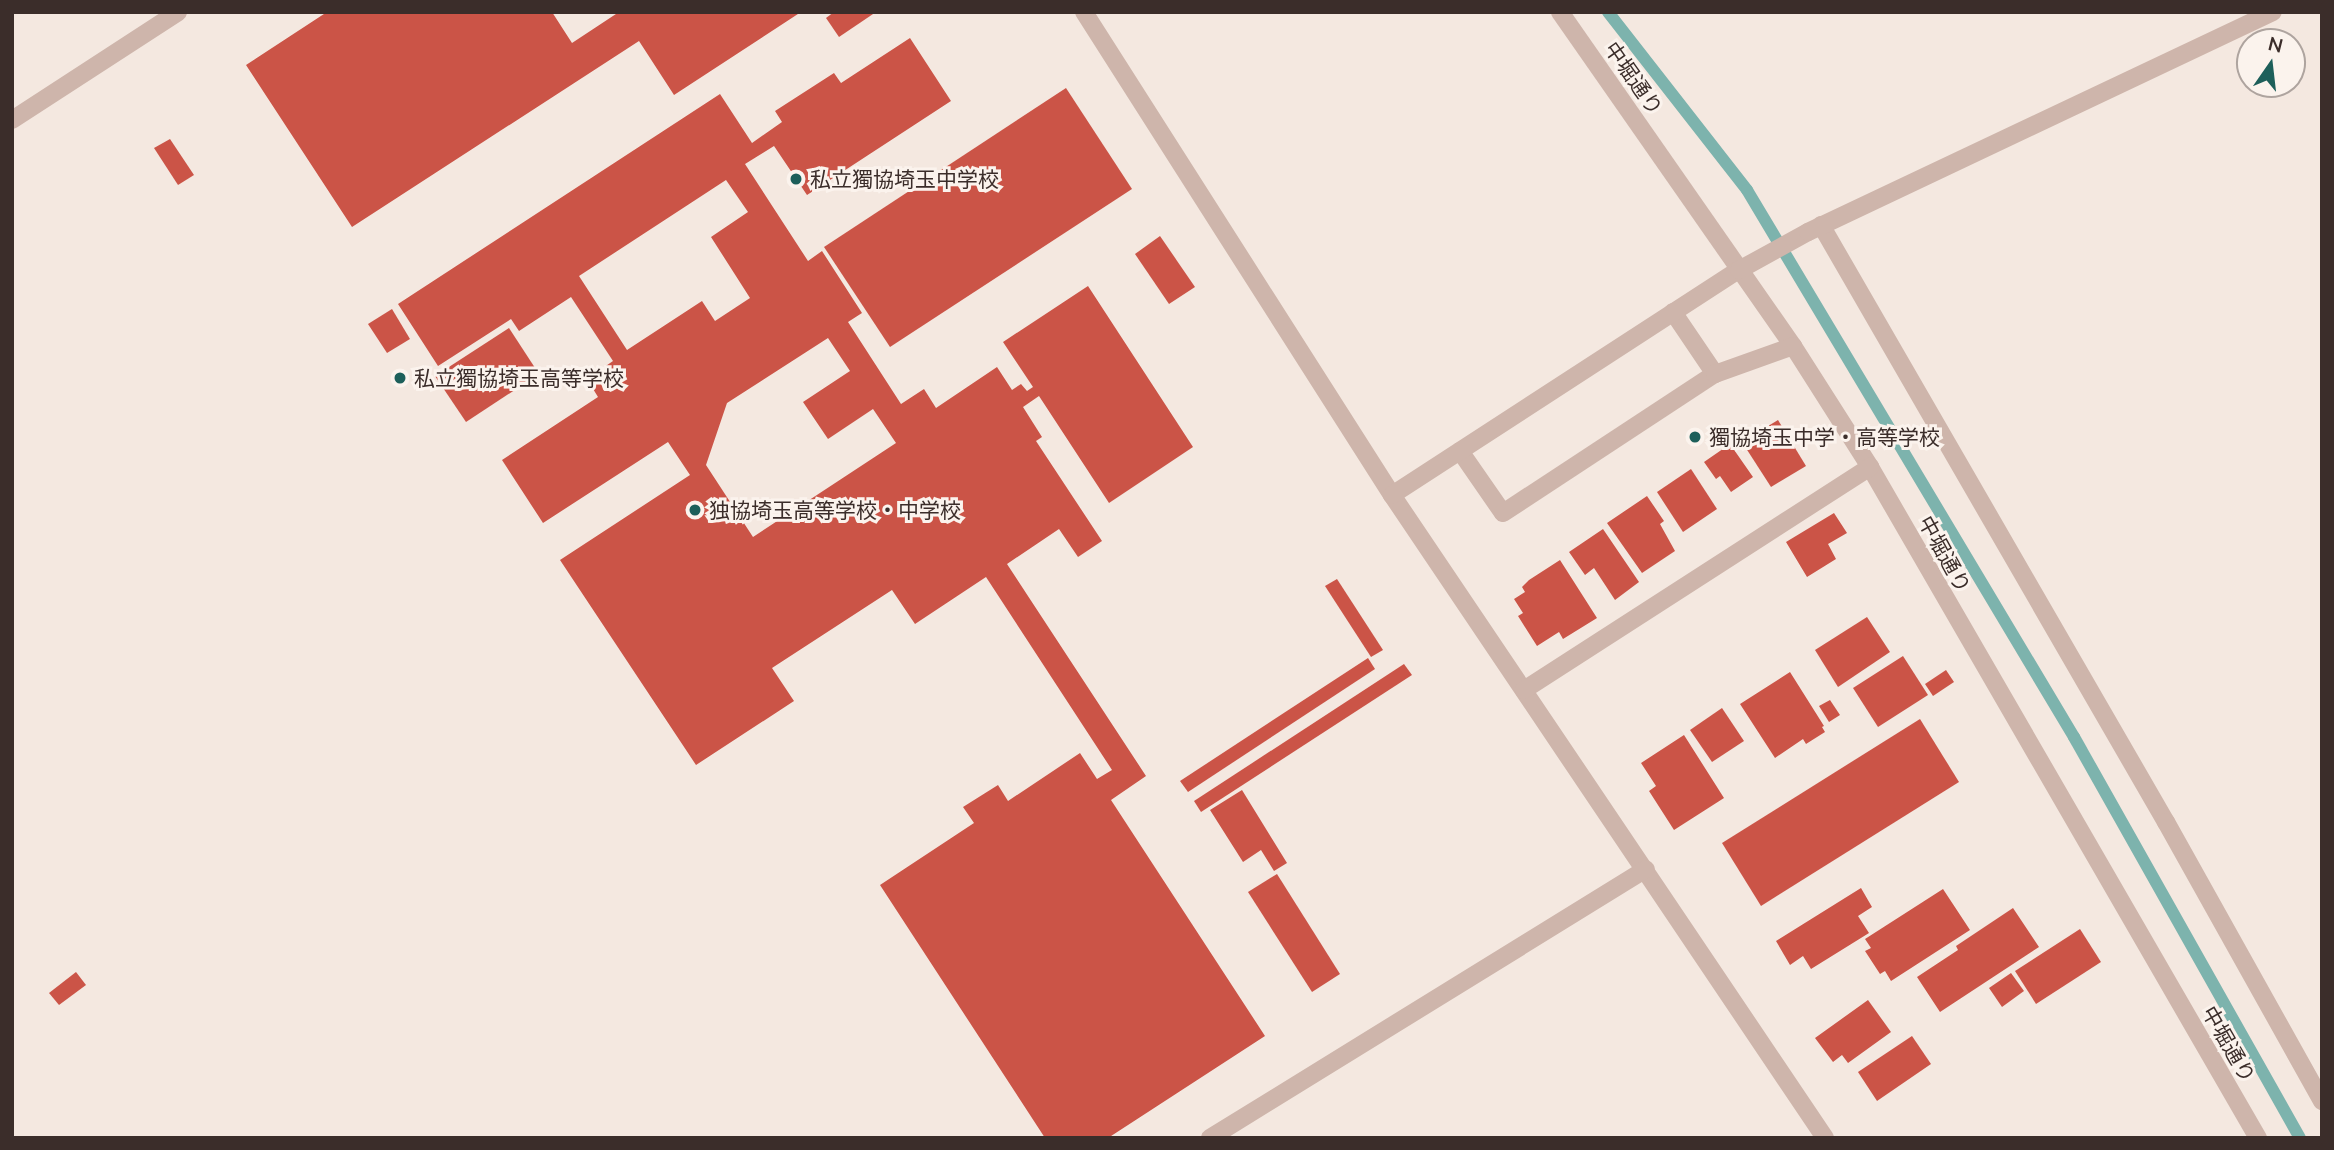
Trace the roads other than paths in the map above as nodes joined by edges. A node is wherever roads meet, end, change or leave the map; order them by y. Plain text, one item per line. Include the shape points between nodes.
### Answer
1 (178, 12) edge
2 (1084, 12) edge
3 (1560, 12) edge
4 (2273, 12) edge
5 (12, 120) edge
6 (1814, 228) junction
7 (1739, 270) junction
8 (1673, 312) junction
9 (1793, 346) junction
10 (1715, 374) junction
11 (1460, 451) junction
12 (1870, 467) junction
13 (1392, 495) junction
14 (1524, 690) junction
15 (1646, 869) junction
16 (2322, 1101) edge
17 (1210, 1138) edge
18 (1825, 1138) edge
19 (2258, 1138) edge

1 - 5 street
2 - 13 street
3 - 7 street, 中堀通り
4 - 6 street
6 - 7 street
6 - 16 street via 2166,822
7 - 8 street
7 - 9 street, 中堀通り
8 - 10 street
8 - 11 street
9 - 10 street
9 - 12 street, 中堀通り
10 - 11 street via 1503,513
11 - 13 street
12 - 14 street
12 - 19 street, 中堀通り
13 - 14 street
14 - 15 street
15 - 17 street
15 - 18 street

